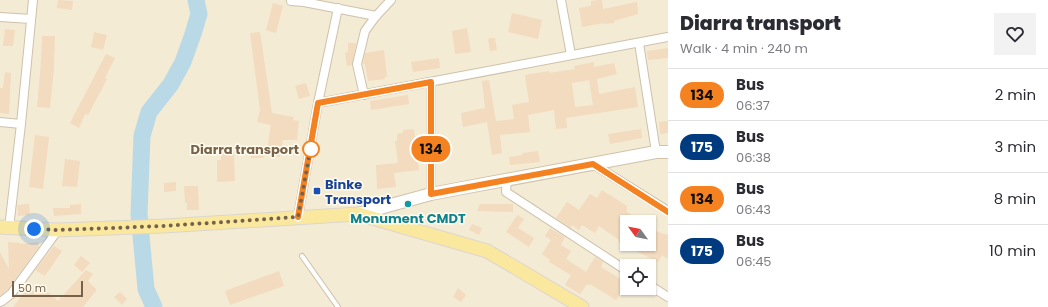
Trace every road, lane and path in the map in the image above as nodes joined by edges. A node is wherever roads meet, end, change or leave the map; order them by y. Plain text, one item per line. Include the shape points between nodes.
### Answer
1 (33, 0) edge
2 (391, 0) edge
3 (561, 0) edge
4 (291, 1) dead end
5 (338, 8) junction
6 (376, 16) junction
7 (0, 17) edge
8 (31, 19) junction
9 (668, 37) edge
10 (639, 43) junction
11 (571, 55) junction
12 (431, 82) junction
13 (364, 95) junction
14 (318, 103) junction
15 (0, 122) edge
16 (21, 124) junction
17 (656, 152) junction
18 (668, 152) edge
19 (593, 164) junction
20 (507, 180) junction
21 (431, 194) junction
22 (668, 212) edge
23 (358, 214) junction
24 (298, 217) junction
25 (3, 230) edge
26 (58, 230) junction
27 (302, 256) dead end
28 (620, 266) edge
29 (656, 289) edge
30 (668, 297) edge
31 (0, 302) edge
32 (338, 307) edge
33 (582, 307) edge

1 - 8 street
2 - 6 street
3 - 11 street
4 - 5 street
5 - 6 street
5 - 14 street
6 - 13 street via 365,31 357,64
7 - 8 street
8 - 16 street
9 - 10 street
10 - 11 street
10 - 17 street
11 - 12 street
12 - 13 street
12 - 21 street
13 - 14 street
14 - 24 street
15 - 16 street
16 - 25 street
17 - 18 street
17 - 19 street
19 - 20 street
19 - 22 street
20 - 21 street
20 - 28 street via 506,192
21 - 23 street
23 - 24 main road
23 - 33 main road via 487,251
24 - 26 main road
25 - 26 main road
26 - 31 street via 11,294
27 - 32 lane
29 - 30 street

